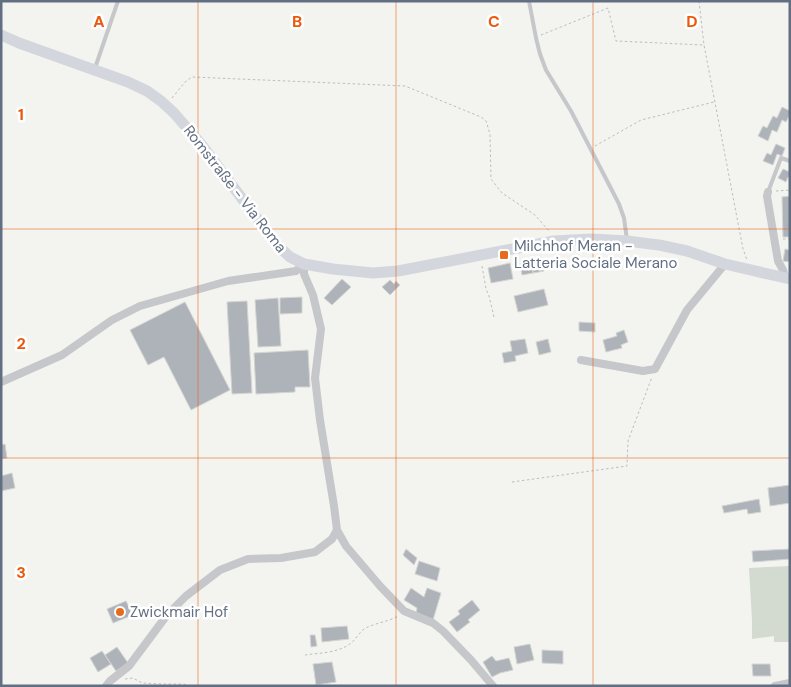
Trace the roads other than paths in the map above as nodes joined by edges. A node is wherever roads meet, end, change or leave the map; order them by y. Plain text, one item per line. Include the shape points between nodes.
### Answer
1 (118, 1) edge
2 (530, 1) edge
3 (1, 35) edge
4 (94, 70) junction
5 (790, 161) edge
6 (768, 192) joint
7 (627, 241) junction
8 (304, 264) junction
9 (725, 264) junction
10 (786, 276) edge
11 (581, 360) dead end
12 (1, 382) edge
13 (337, 530) junction
14 (108, 683) edge
15 (790, 683) edge
16 (493, 686) edge
17 (775, 686) edge

1 - 4 lane
2 - 7 lane via 536,38 546,70 571,111 624,218
3 - 4 street, Romstraße - Via Roma
4 - 8 street, Romstraße - Via Roma via 147,91 174,113 277,245
5 - 6 lane via 781,158
6 - 10 street via 778,261
7 - 8 street, Romstraße - Via Roma via 554,241 374,273
7 - 9 street, Romstraße - Via Roma via 687,251
8 - 12 street via 296,271 228,280 140,306 112,320 62,355
8 - 13 street via 304,274 321,329 315,378
9 - 10 street, Romstraße - Via Roma
9 - 11 street via 686,310 655,369 643,371
13 - 14 street via 332,539 315,552 282,558 248,559 220,570 167,615 129,666
13 - 16 street via 346,546 404,611 433,623 443,631
15 - 17 street

